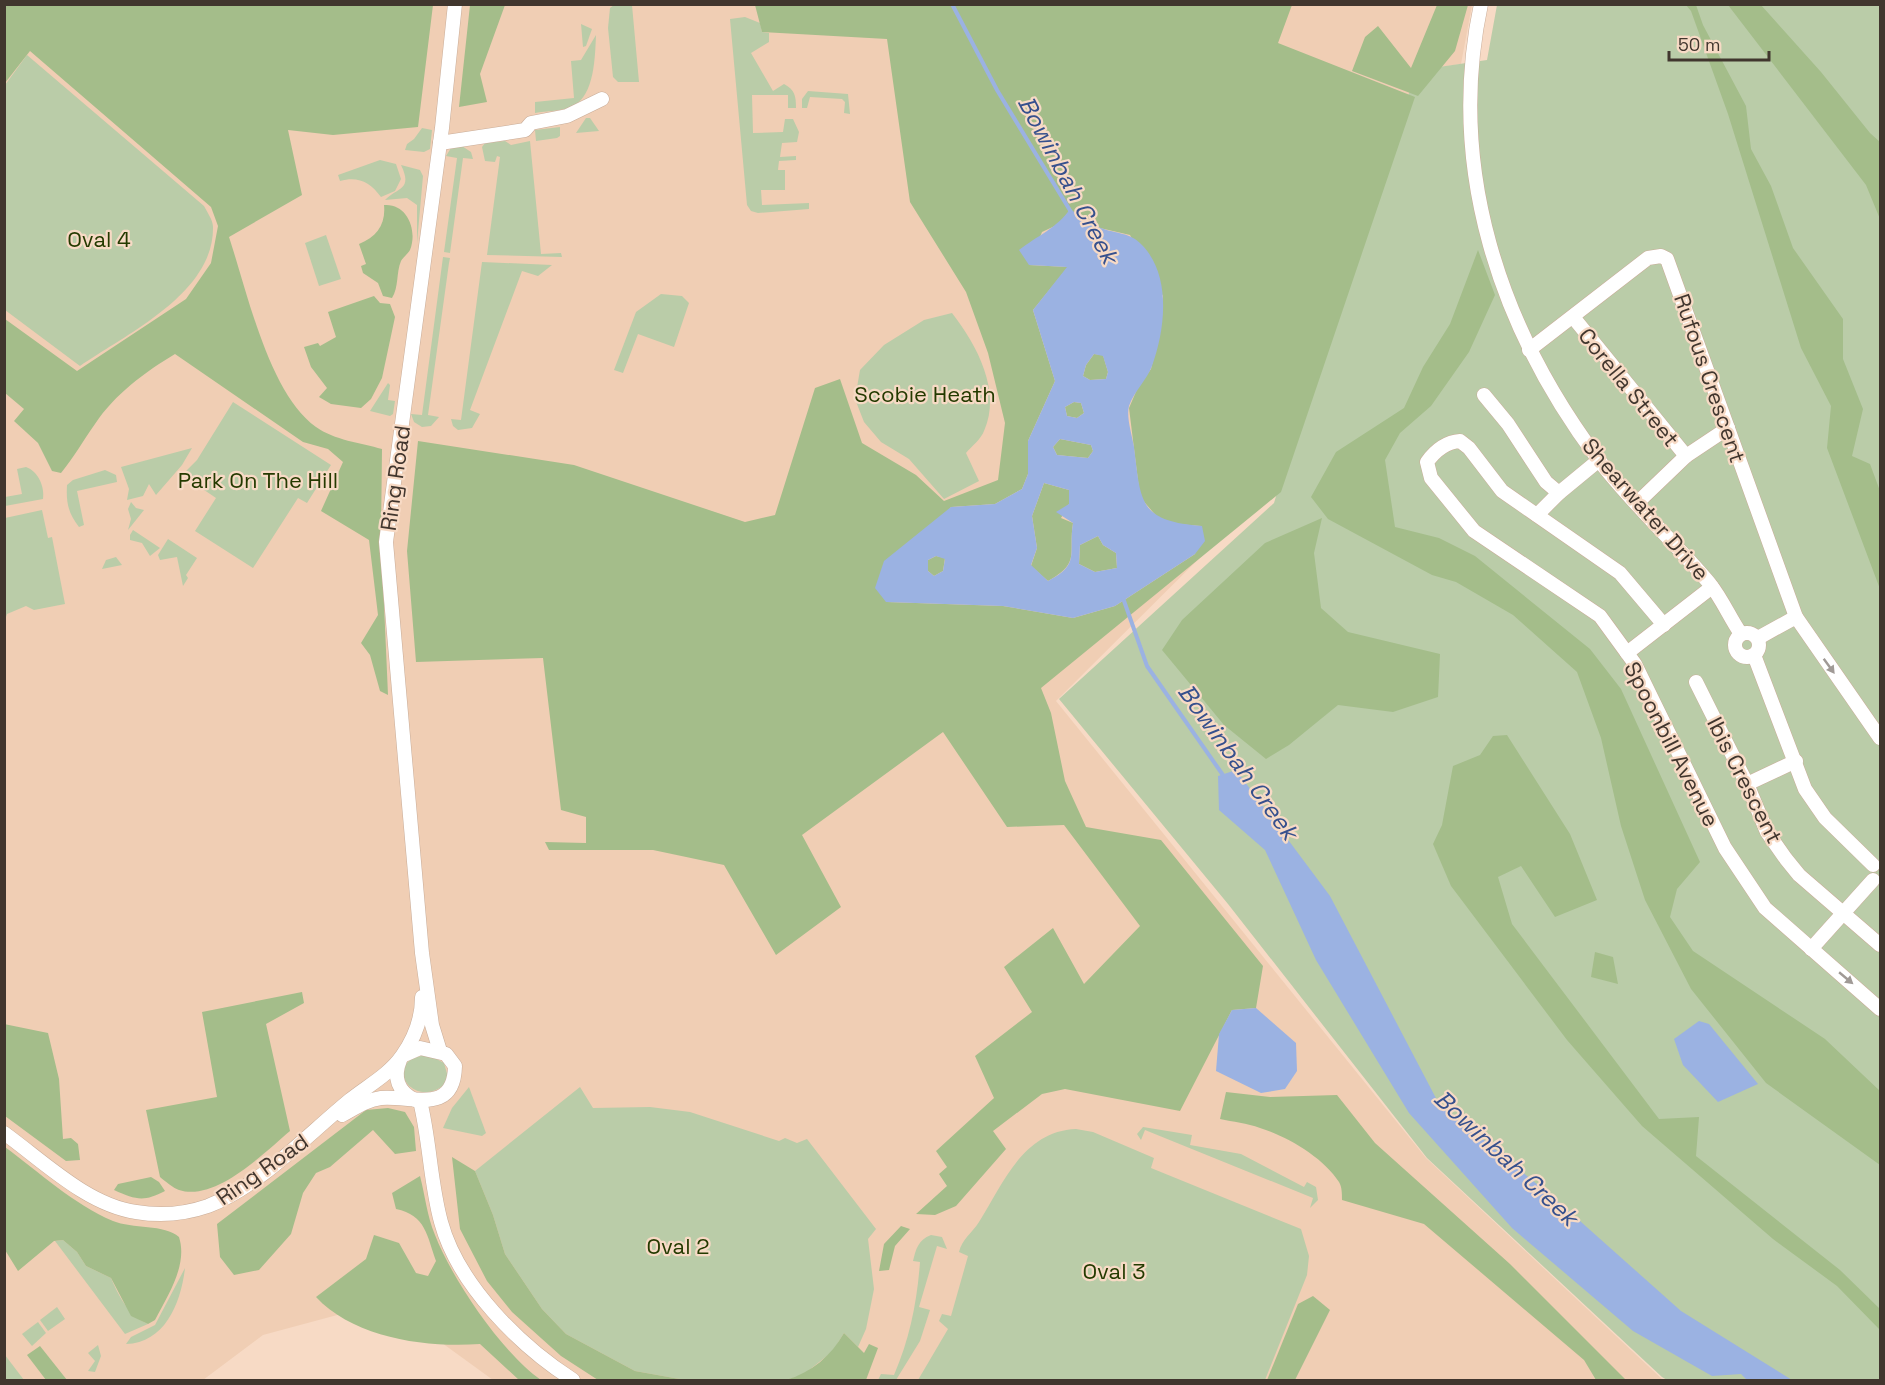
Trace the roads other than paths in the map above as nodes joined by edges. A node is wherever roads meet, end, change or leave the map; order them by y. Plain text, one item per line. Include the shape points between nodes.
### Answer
1 (455, 4) edge
2 (1481, 4) edge
3 (602, 99) dead end
4 (440, 142) junction
5 (1573, 317) junction
6 (1529, 350) junction
7 (1484, 395) dead end
8 (1728, 428) junction
9 (1686, 456) junction
10 (1599, 460) junction
11 (1559, 493) junction
12 (1637, 503) junction
13 (1537, 515) junction
14 (1712, 587) junction
15 (1796, 617) junction
16 (1664, 625) junction
17 (1741, 634) junction
18 (1758, 638) junction
19 (1627, 653) junction
20 (1754, 656) junction
21 (1696, 682) dead end
22 (1881, 738) edge
23 (1796, 761) junction
24 (1747, 784) junction
25 (1877, 863) edge
26 (1877, 881) edge
27 (1843, 914) junction
28 (1881, 945) edge
29 (1811, 949) junction
30 (422, 953) junction
31 (1881, 1009) edge
32 (440, 1051) junction
33 (402, 1057) junction
34 (436, 1099) junction
35 (417, 1101) junction
36 (324, 1125) junction
37 (426, 1126) junction
38 (4, 1133) edge
39 (573, 1380) edge

1 - 4 street, Ring Road
2 - 6 street, Shearwater Drive via 1474,35 1468,109 1472,161 1486,232
3 - 4 street via 567,116 531,123 525,130
4 - 30 street, Ring Road via 387,542
5 - 6 street, Rufous Crescent
5 - 8 street, Rufous Crescent via 1648,258 1667,259
5 - 9 street, Corella Street
6 - 10 street, Shearwater Drive
7 - 11 street via 1546,482
8 - 9 street
8 - 15 street, Rufous Crescent
9 - 12 street
10 - 11 street
10 - 12 street, Shearwater Drive
11 - 13 street
12 - 14 street, Shearwater Drive
13 - 16 street, Spoonbill Avenue via 1620,573
13 - 19 street, Spoonbill Avenue via 1502,491 1460,441 1450,442 1427,462 1431,478 1474,531 1600,616
14 - 16 street
14 - 17 street, Shearwater Drive
15 - 18 street
15 -> 22 street, Rufous Crescent
16 - 19 street
17 - 18 street via 1750,632
17 - 20 street via 1735,641 1736,651 1744,657
18 - 20 street via 1760,647
19 - 29 street, Spoonbill Avenue via 1741,877 1765,908
20 - 23 street
21 - 24 street, Ibis Crescent
23 - 24 street
23 - 25 street via 1806,789 1825,818
24 - 27 street, Ibis Crescent via 1767,832 1786,859
25 - 26 street via 1869,871
26 - 27 street
27 - 28 street, Ibis Crescent
27 - 29 street
29 -> 31 street, Spoonbill Avenue
30 - 32 street, Ring Road via 432,1025
30 - 33 street, Ring Road via 421,1014
32 - 33 street via 420,1048
32 - 34 street, Ring Road via 451,1059 454,1074 446,1092
33 - 35 street, Ring Road via 396,1077 398,1085
33 - 36 street, Ring Road
34 - 35 street, Ring Road
34 - 37 street
35 - 36 street, Ring Road via 365,1101
35 - 37 street
36 - 38 street, Ring Road via 229,1196 187,1213 162,1214 110,1205
37 - 39 street via 441,1224 462,1269 511,1332

